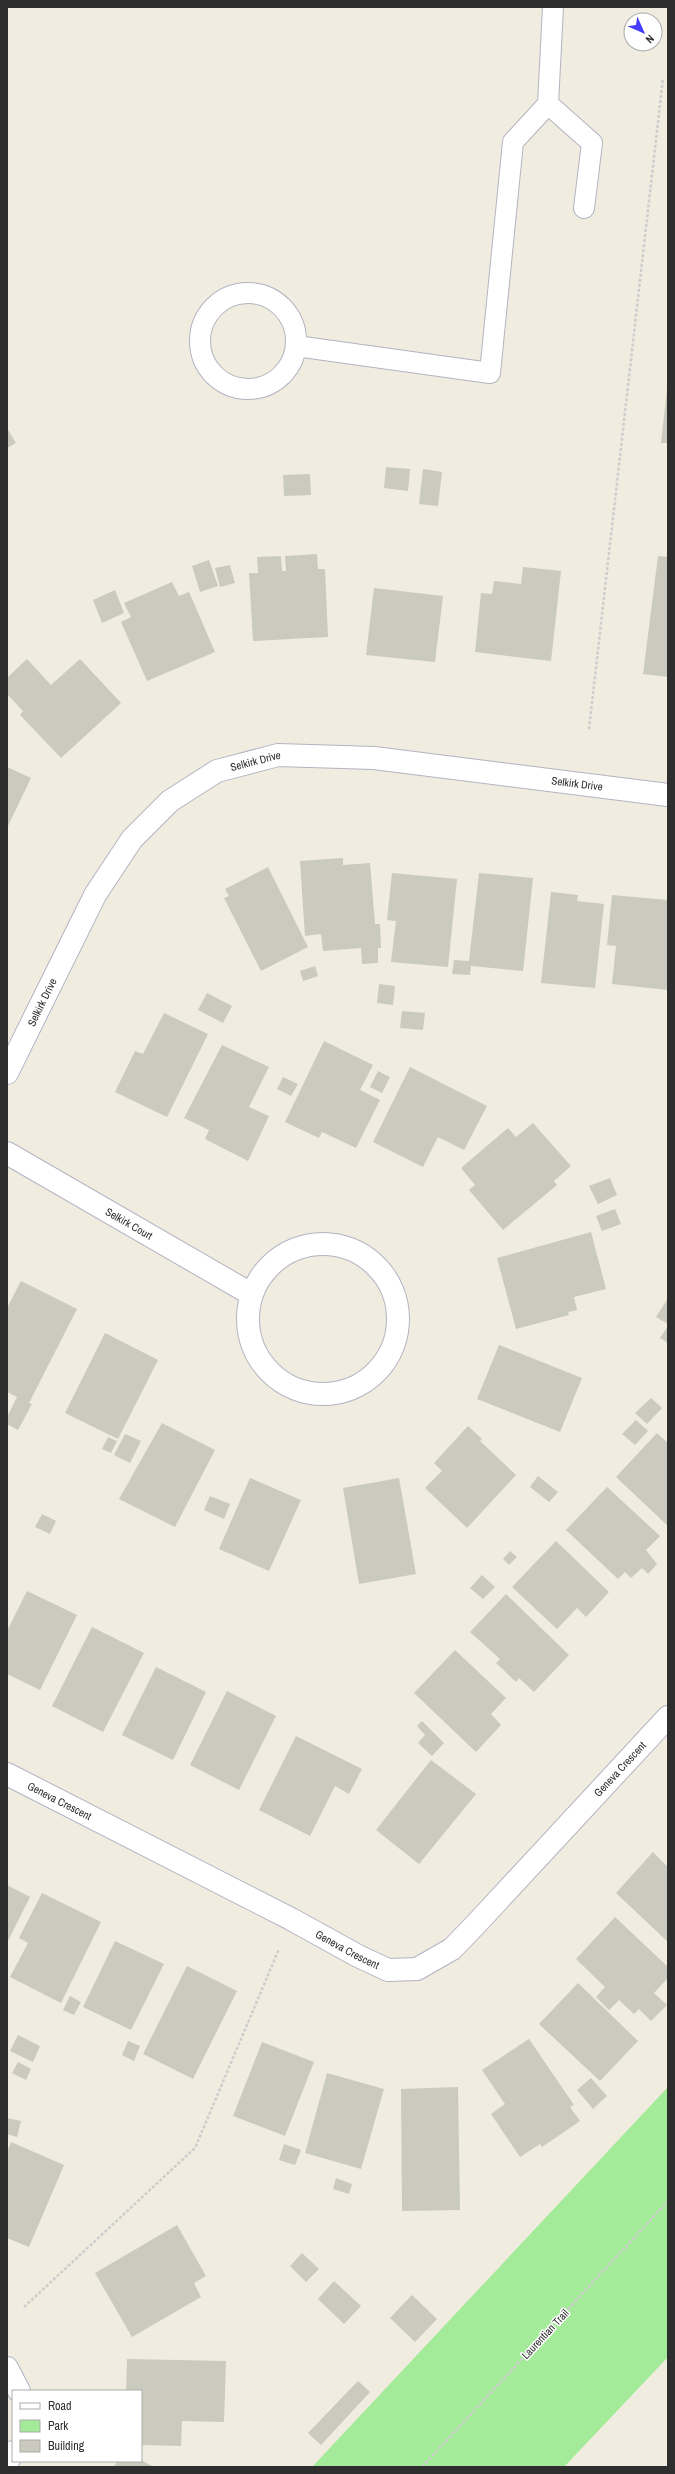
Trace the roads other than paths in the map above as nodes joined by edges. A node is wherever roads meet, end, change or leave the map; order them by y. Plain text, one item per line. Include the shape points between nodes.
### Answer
1 (553, 7) edge
2 (548, 104) junction
3 (584, 208) dead end
4 (296, 346) junction
5 (668, 795) edge
6 (7, 1073) edge
7 (7, 1153) edge
8 (251, 1294) junction
9 (668, 1717) edge
10 (7, 1774) edge
11 (7, 2368) edge
12 (18, 2390) edge
13 (12, 2454) edge
14 (7, 2463) edge

1 - 2 lane
2 - 3 lane via 592,143
2 - 4 lane via 513,142 490,373
4 - 4 lane via 292,362 283,375 270,384 255,389 244,389 224,384 211,374 202,361 200,329 207,314 218,302 232,294 248,292 264,295 278,303 289,315 295,330
5 - 6 street, Selkirk Drive via 374,758 278,755 217,771 170,801 132,839 95,895
7 - 8 street, Selkirk Court
8 - 8 street via 246,1320 249,1340 261,1364 276,1379 308,1394 337,1394 365,1382 388,1358 398,1330 398,1303 382,1270 358,1250 321,1242 289,1250 268,1265
9 - 10 street, Geneva Crescent via 468,1933 452,1948 417,1969 388,1970 358,1956 292,1919
11 - 12 street
13 - 14 street

